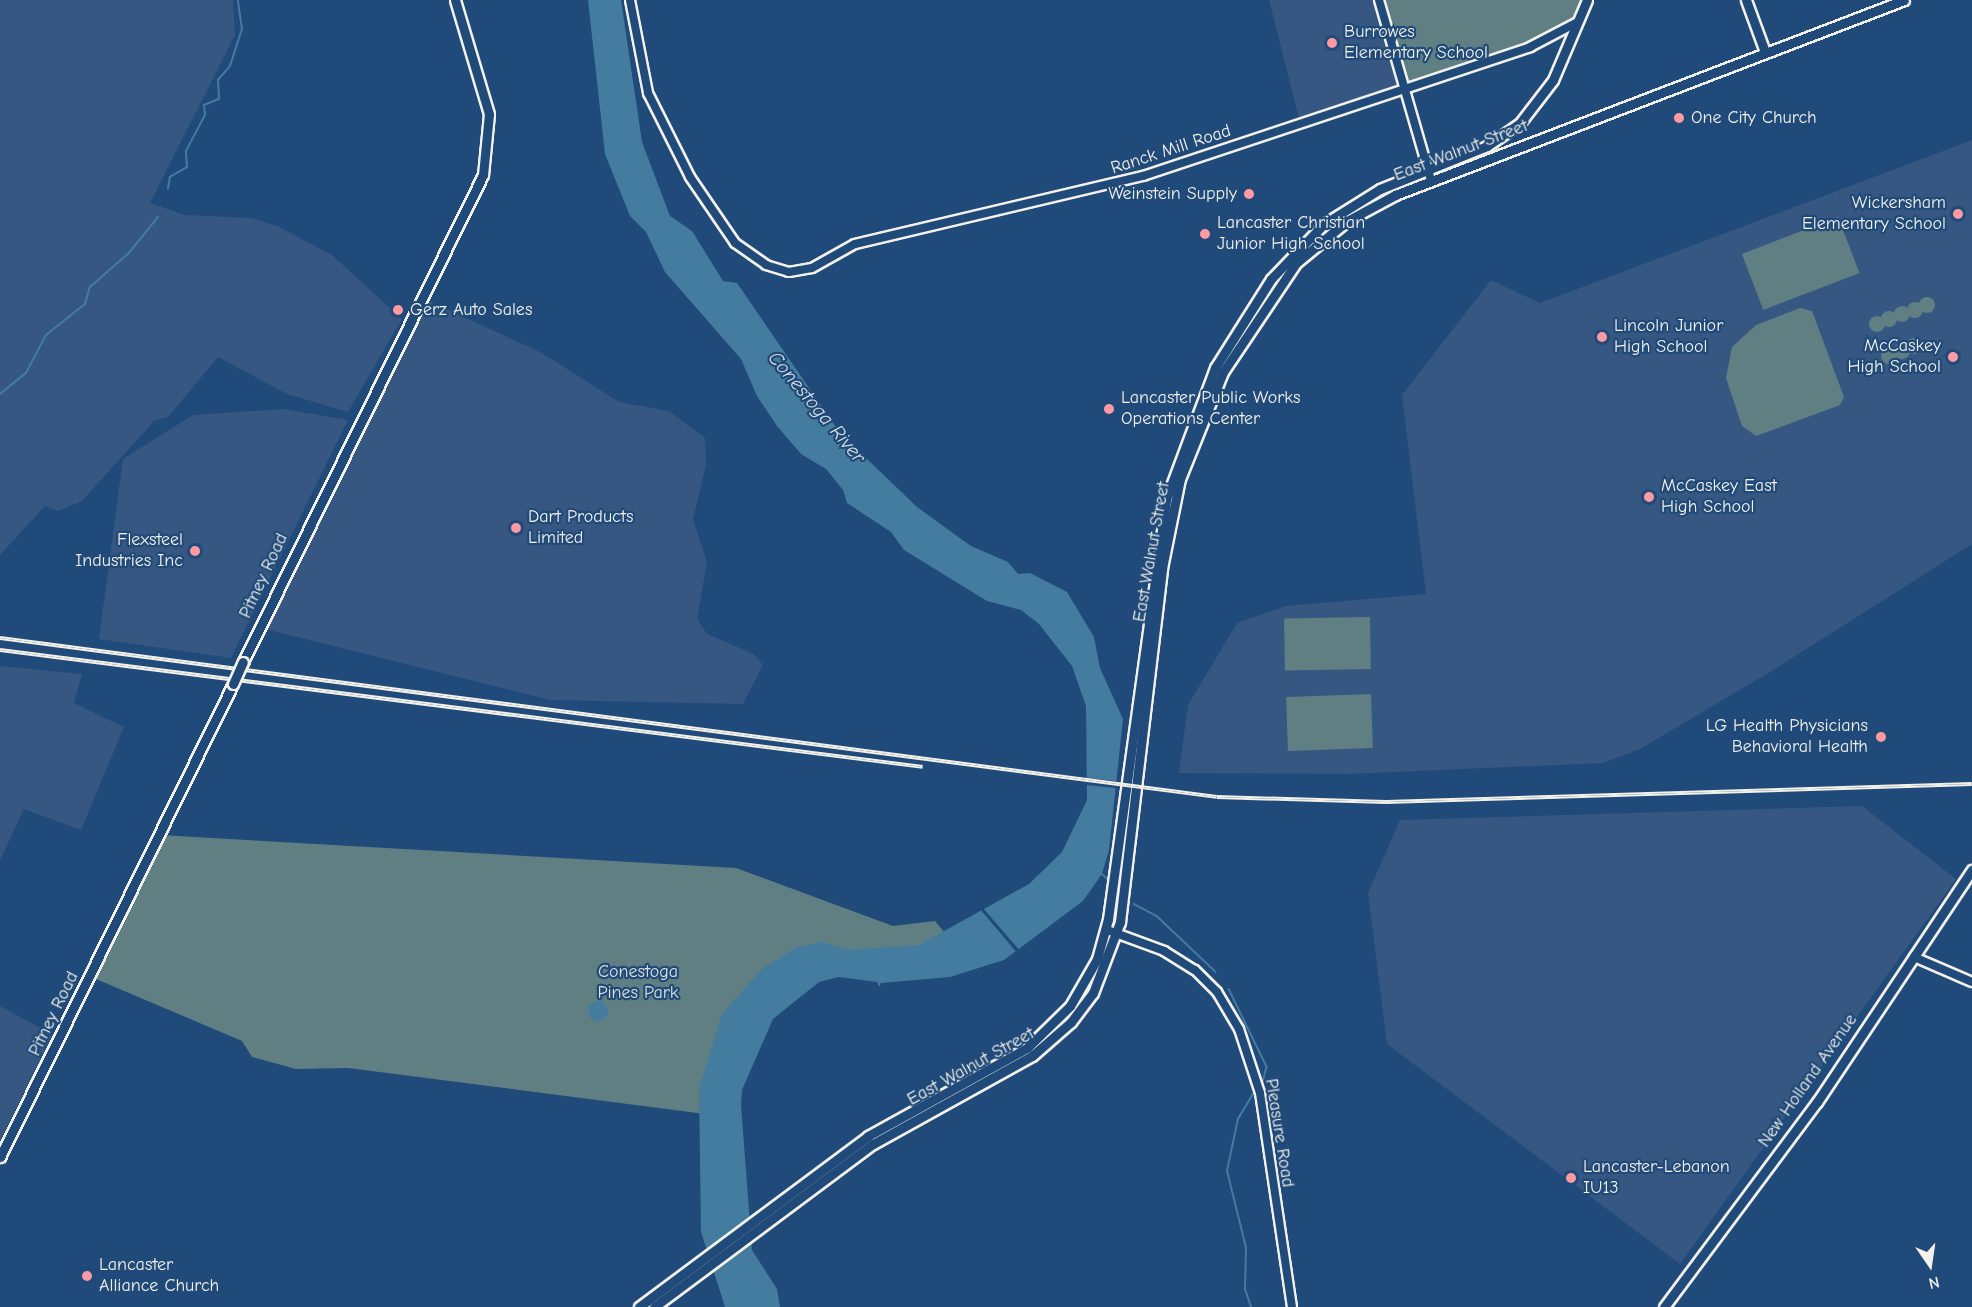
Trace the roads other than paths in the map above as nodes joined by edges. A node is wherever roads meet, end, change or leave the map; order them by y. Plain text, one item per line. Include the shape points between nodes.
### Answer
1 (456, 0) edge
2 (630, 0) edge
3 (1379, 0) edge
4 (1587, 0) edge
5 (1746, 0) edge
6 (1904, 0) edge
7 (1577, 22) junction
8 (1766, 52) junction
9 (1404, 88) junction
10 (1426, 170) junction
11 (1431, 180) junction
12 (1972, 870) edge
13 (1106, 930) junction
14 (1118, 934) junction
15 (1914, 957) junction
16 (1972, 982) edge
17 (0, 1157) edge
18 (817, 1179) junction
19 (639, 1307) edge
20 (654, 1307) edge
21 (1292, 1307) edge
22 (1664, 1307) edge

1 - 17 main road, Pitney Road, bridge via 489,114 483,175
2 - 9 street, Ranck Mill Road via 644,81 678,156 721,228 766,265 804,271 855,244 1143,176
3 - 9 street
4 - 7 main road
5 - 8 main road
6 - 8 main road, East Walnut Street
7 - 9 street, Ranck Mill Road via 1530,47
7 - 10 main road, East Walnut Street via 1548,89 1509,133
8 - 11 main road, East Walnut Street
9 - 10 street
10 - 11 street
10 - 13 main road, East Walnut Street via 1350,205 1300,246 1238,327 1195,410 1157,544
11 - 14 main road, East Walnut Street via 1356,215 1296,263 1245,332 1203,414 1166,546
12 - 15 main road, New Holland Avenue
13 - 14 street, Pleasure Road
13 - 18 main road, East Walnut Street via 1083,987 1043,1036 897,1118
14 - 18 main road, East Walnut Street via 1093,993 1047,1044 902,1125
14 - 21 street, Pleasure Road via 1195,970 1217,992 1239,1029 1262,1100
15 - 16 street
15 - 22 main road, New Holland Avenue via 1816,1102
18 - 19 main road, East Walnut Street
18 - 20 main road, East Walnut Street

